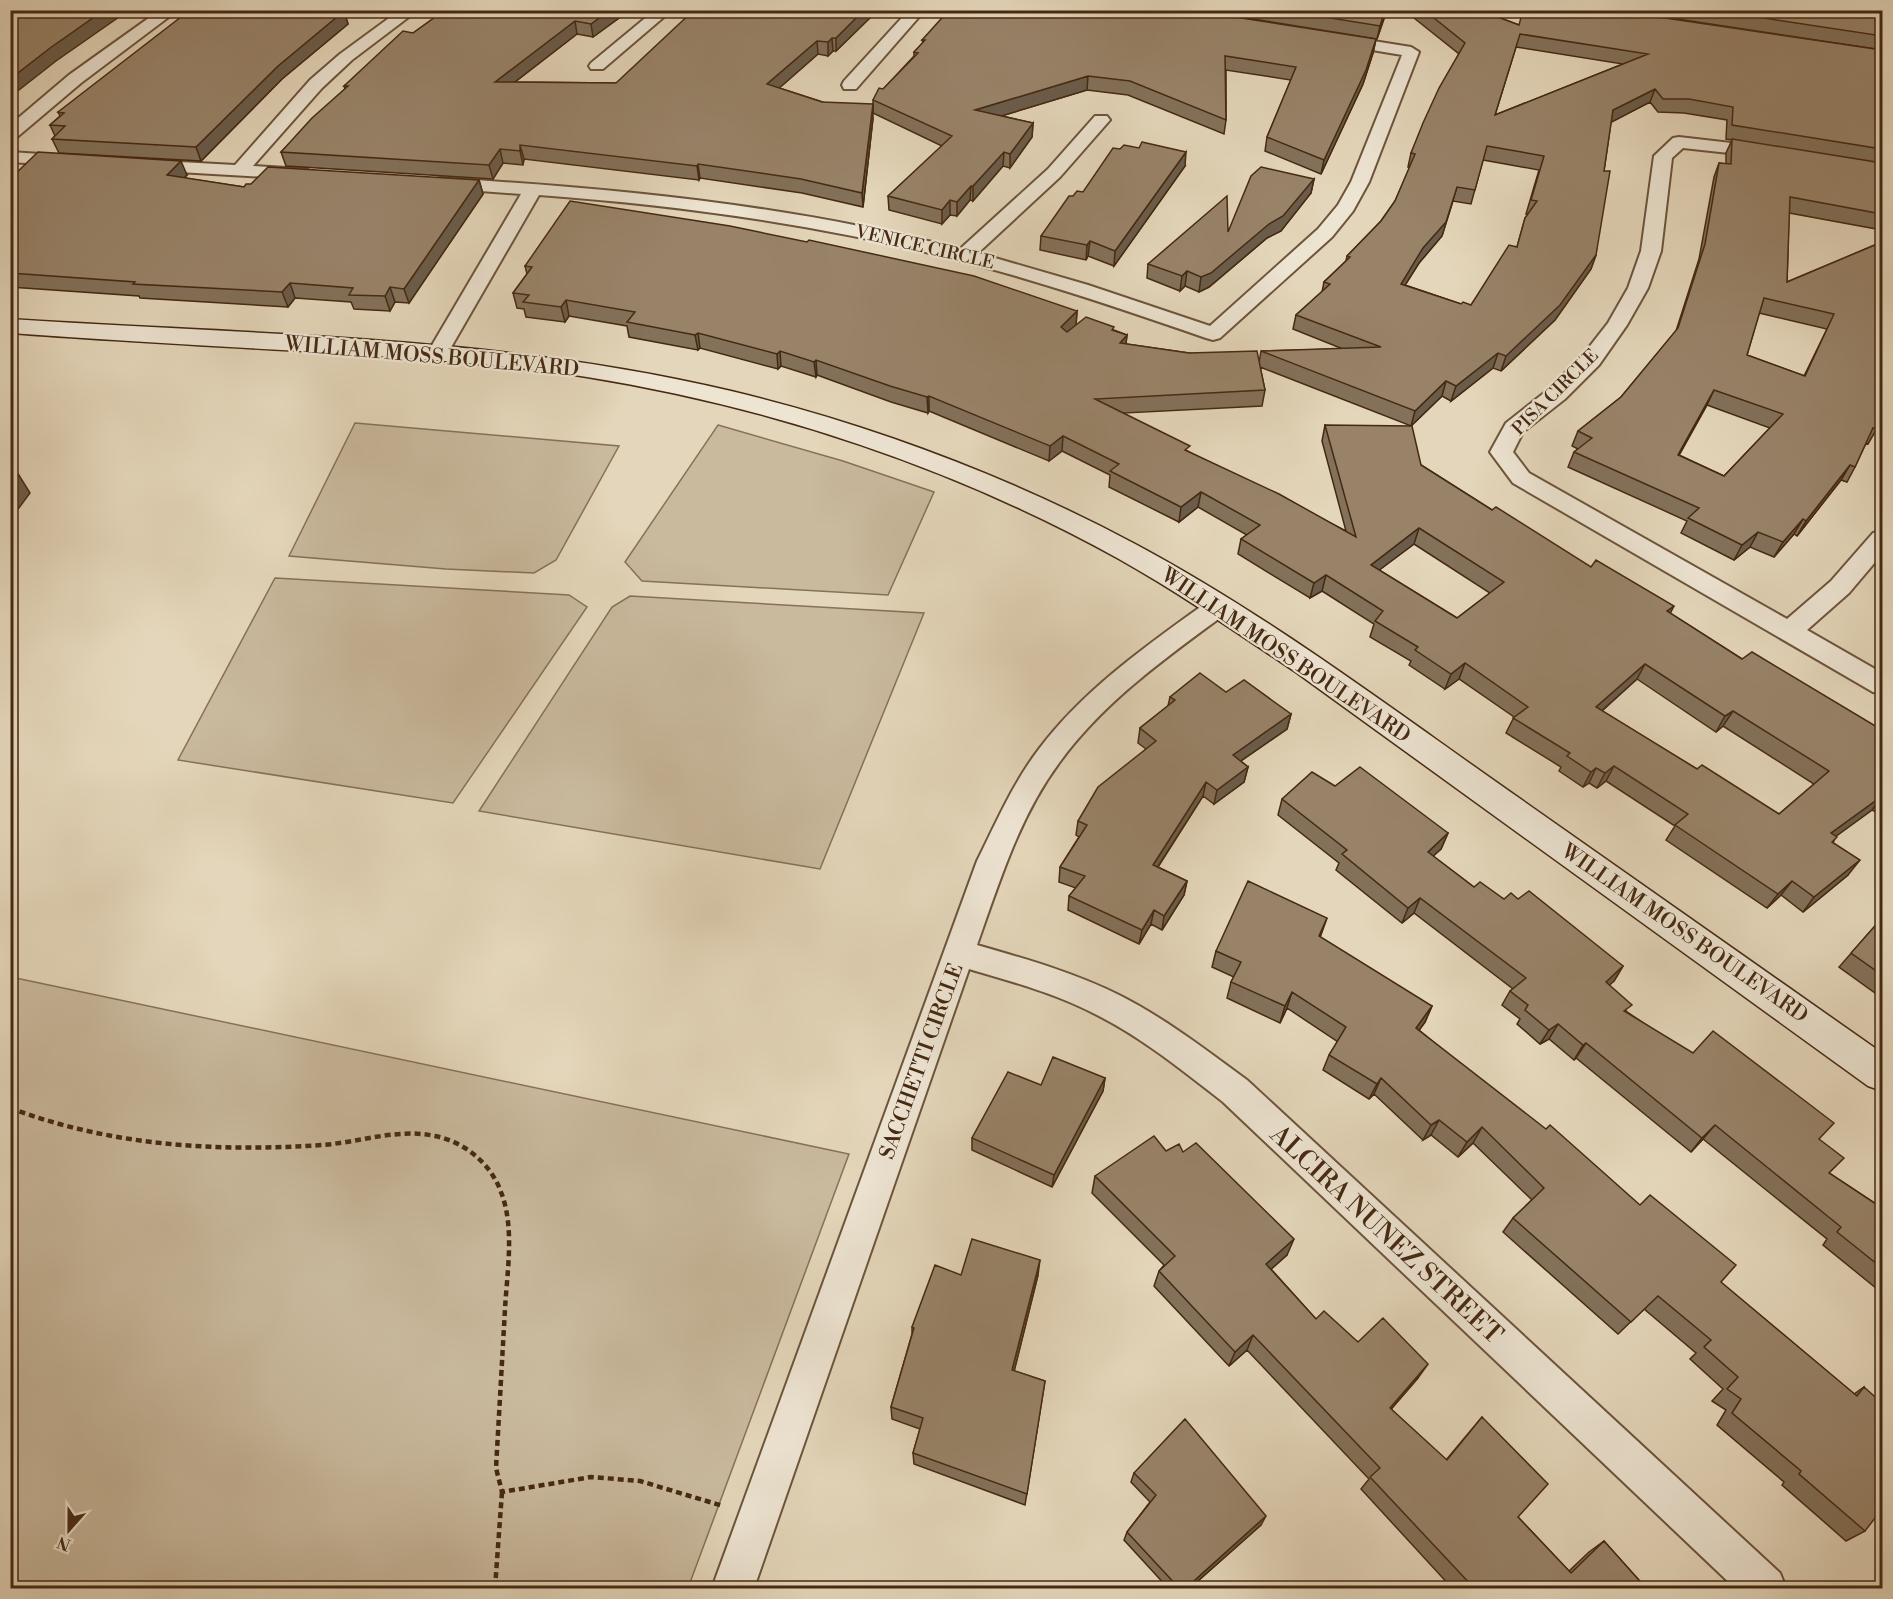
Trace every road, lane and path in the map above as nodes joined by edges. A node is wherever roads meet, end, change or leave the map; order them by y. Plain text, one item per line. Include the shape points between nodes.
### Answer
1 (171, 10) edge
2 (411, 10) edge
3 (665, 10) edge
4 (918, 10) edge
5 (1320, 37) edge
6 (597, 66) dead end
7 (850, 86) dead end
8 (1101, 120) dead end
9 (10, 134) edge
10 (1790, 156) edge
11 (10, 157) edge
12 (90, 162) edge
13 (125, 164) edge
14 (239, 171) junction
15 (321, 176) edge
16 (428, 182) edge
17 (534, 188) junction
18 (964, 256) junction
19 (10, 326) edge
20 (439, 352) junction
21 (1882, 540) edge
22 (1219, 606) junction
23 (1788, 632) junction
24 (1882, 685) edge
25 (960, 953) junction
26 (1882, 1074) edge
27 (10, 1108) edge
28 (502, 1492) junction
29 (758, 1517) junction
30 (495, 1588) edge
31 (734, 1588) edge
32 (1765, 1588) edge

1 - 9 street via 75,79
2 - 14 street via 316,84
3 - 6 street
4 - 7 street
5 - 18 street, VENICE CIRCLE via 1411,52 1360,182 1346,207 1325,233 1213,334 1128,304
8 - 18 street via 1054,173
10 - 23 street, PISA CIRCLE via 1679,142 1663,156 1651,251 1633,297 1591,360 1514,428 1500,452 1521,478
11 - 12 street
13 - 14 street
14 - 15 street
16 - 17 street, VENICE CIRCLE
17 - 18 street, VENICE CIRCLE via 776,216
17 - 20 street
19 - 20 street, WILLIAM MOSS BOULEVARD
20 - 22 street, WILLIAM MOSS BOULEVARD via 614,374 740,400 823,424 966,475 1057,516
21 - 23 street via 1840,587
22 - 25 street, SACCHETTI CIRCLE via 1125,676 1084,714 1049,756 1020,801 992,861
22 - 26 street, WILLIAM MOSS BOULEVARD via 1308,665
23 - 24 street, PISA CIRCLE
25 - 29 street, SACCHETTI CIRCLE
25 - 32 street, ALCIRA NUNEZ STREET via 1048,980 1109,1006 1175,1046 1234,1091
27 - 28 path via 99,1136 171,1146 326,1145 389,1135 435,1136 468,1148 491,1170 505,1205 508,1268 496,1468
28 - 29 path via 591,1477 640,1481
28 - 30 path
29 - 31 street, SACCHETTI CIRCLE

